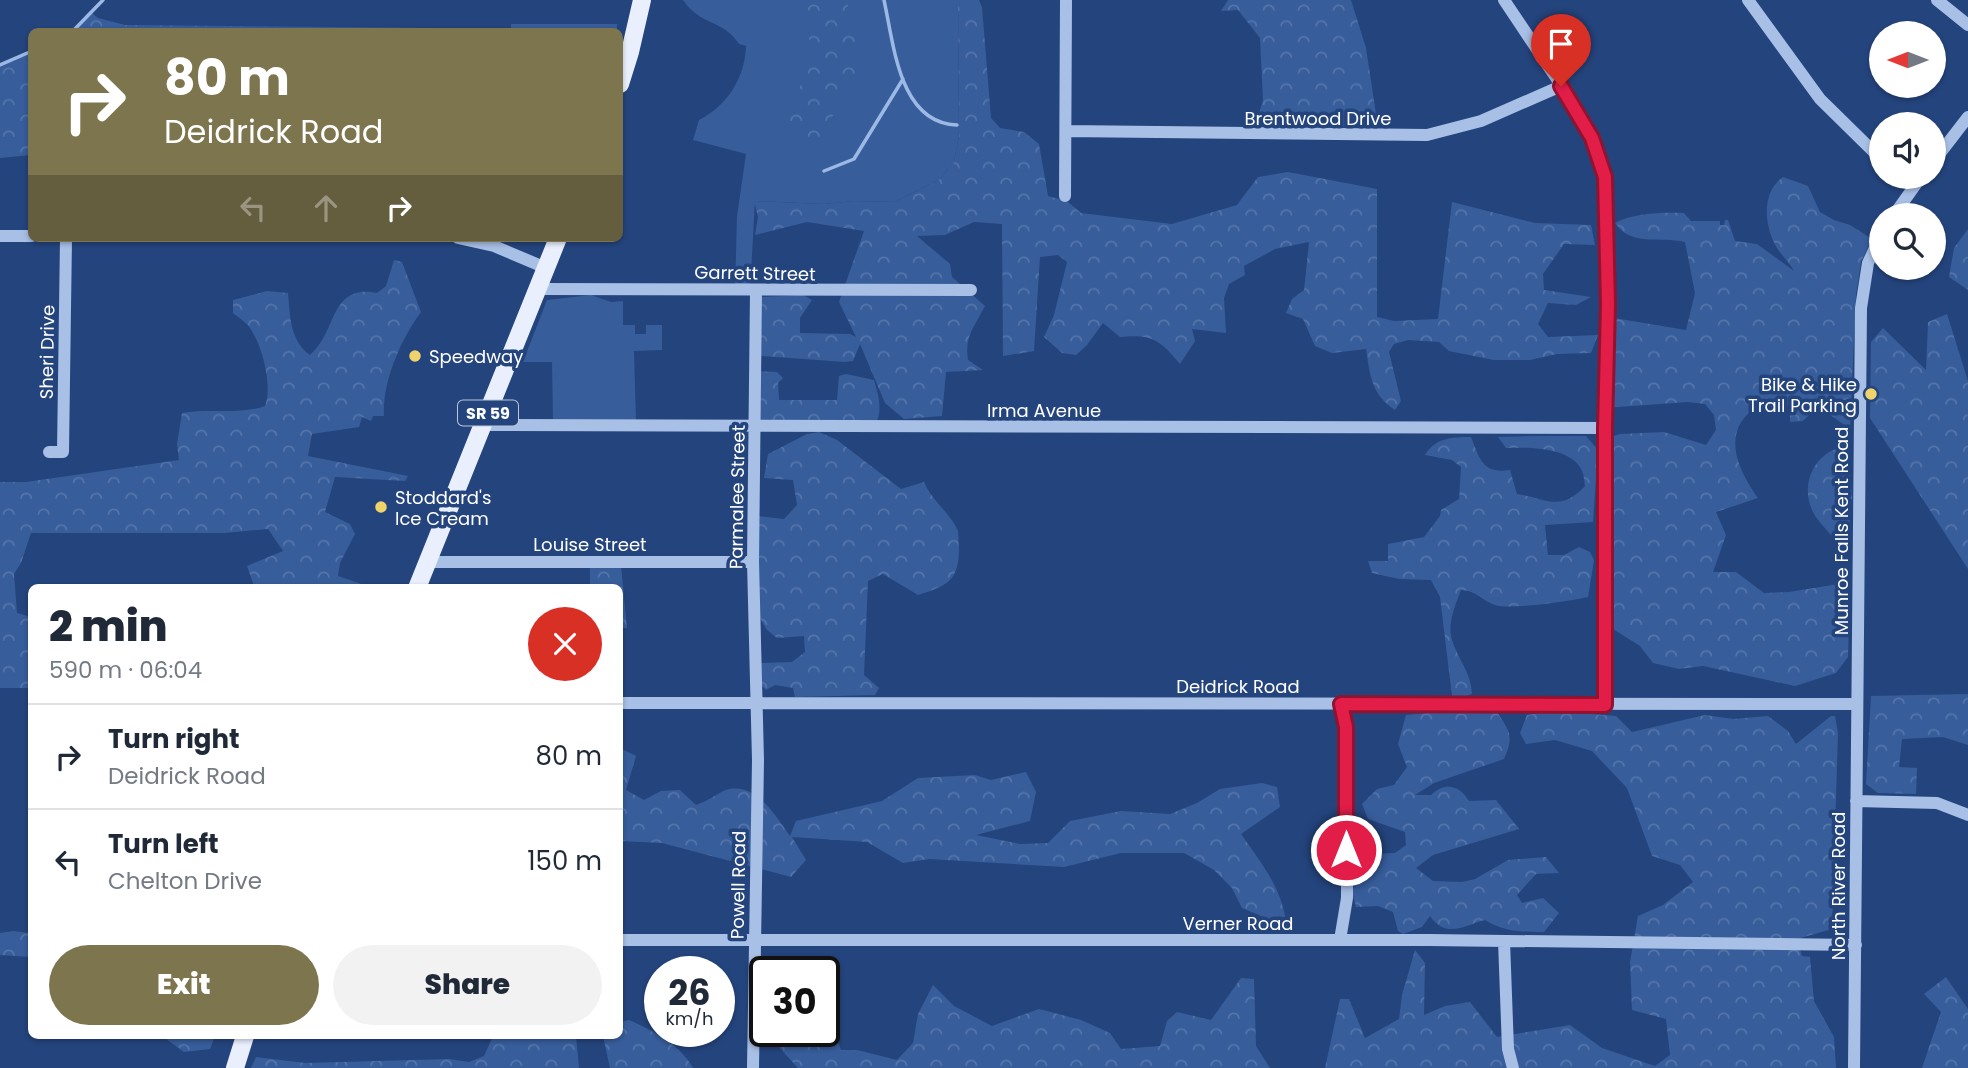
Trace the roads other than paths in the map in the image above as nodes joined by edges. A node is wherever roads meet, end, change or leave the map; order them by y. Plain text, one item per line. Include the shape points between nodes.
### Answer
1 (642, 0) edge
2 (1066, 0) edge
3 (1504, 0) edge
4 (1748, 0) edge
5 (1937, 0) edge
6 (1968, 25) edge
7 (623, 75) edge
8 (1561, 86) junction
9 (1968, 117) edge
10 (1066, 131) junction
11 (1946, 145) edge
12 (1869, 147) edge
13 (1066, 196) dead end
14 (0, 236) edge
15 (28, 236) edge
16 (66, 242) edge
17 (476, 242) edge
18 (556, 242) edge
19 (1869, 261) edge
20 (546, 268) junction
21 (538, 289) junction
22 (971, 290) dead end
23 (756, 291) junction
24 (483, 425) junction
25 (755, 427) junction
26 (1605, 428) junction
27 (49, 452) dead end
28 (428, 562) junction
29 (753, 562) junction
30 (419, 584) edge
31 (757, 702) junction
32 (623, 703) edge
33 (1341, 704) junction
34 (1857, 704) junction
35 (1605, 705) junction
36 (1856, 801) junction
37 (1968, 815) edge
38 (623, 940) edge
39 (755, 940) junction
40 (1339, 940) junction
41 (1504, 940) junction
42 (1856, 945) junction
43 (244, 1039) edge
44 (235, 1068) edge
45 (753, 1068) edge
46 (1513, 1068) edge
47 (1854, 1068) edge

1 - 7 main road
2 - 10 street
3 - 8 street
4 - 12 street via 1820,99
5 - 6 street
8 - 10 street, Brentwood Drive via 1481,121 1427,135
8 - 26 street via 1592,138 1605,177
9 - 11 street
10 - 13 street
14 - 15 street
16 - 27 street, Sheri Drive via 63,452
17 - 20 street
18 - 20 main road, SR 59
19 - 34 street, Munroe Falls Kent Road via 1861,308
20 - 21 main road, SR 59
21 - 23 street, Garrett Street
21 - 24 main road, SR 59
22 - 23 street, Garrett Street
23 - 25 street, Parmalee Street
24 - 25 street, Irma Avenue
24 - 28 main road, SR 59
25 - 26 street, Irma Avenue
25 - 29 street, Parmalee Street
26 - 35 street
28 - 29 street, Louise Street
28 - 30 main road, SR 59
29 - 31 street, Parmalee Street
31 - 32 street, Deidrick Road
31 - 33 street, Deidrick Road
31 - 39 street, Powell Road
33 - 35 street, Deidrick Road
33 - 40 street via 1346,727 1347,898
34 - 35 street, Deidrick Road
34 - 36 street, North River Road
36 - 37 street via 1937,803
36 - 42 street, North River Road
38 - 39 street, Verner Road
39 - 40 street, Verner Road
39 - 45 street, Powell Road
40 - 41 street, Verner Road
41 - 42 street, Verner Road
41 - 46 street via 1507,1049
42 - 47 street, North River Road
43 - 44 main road

